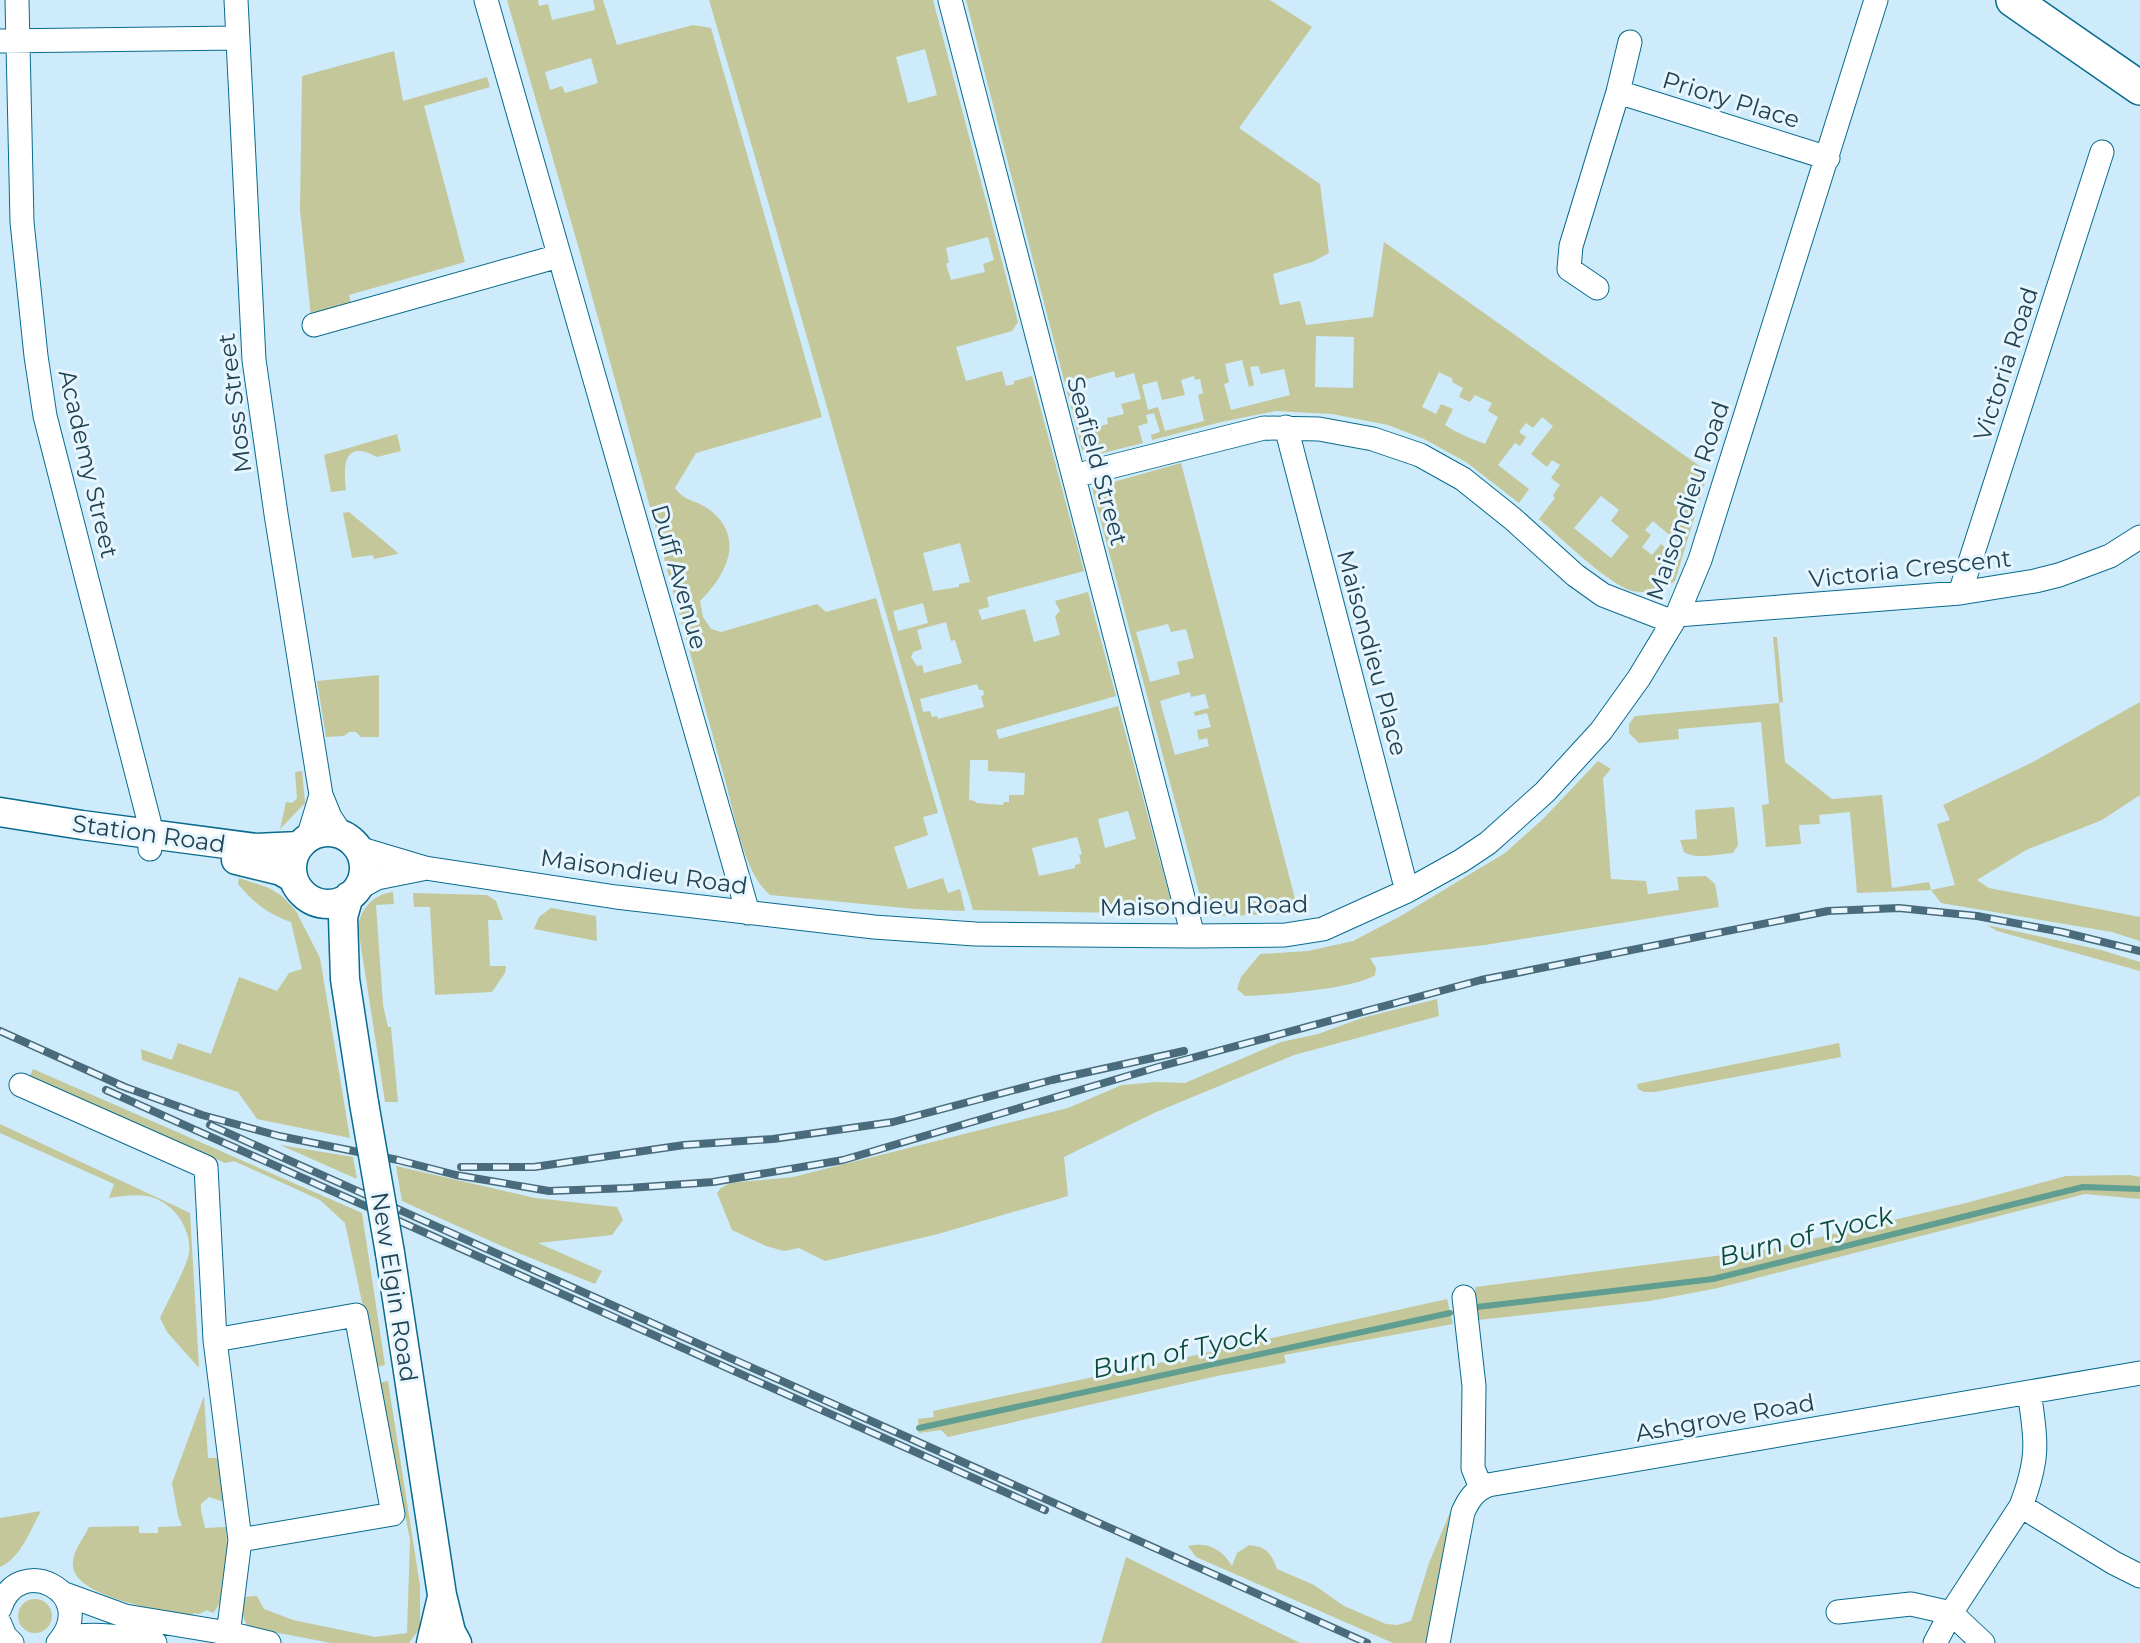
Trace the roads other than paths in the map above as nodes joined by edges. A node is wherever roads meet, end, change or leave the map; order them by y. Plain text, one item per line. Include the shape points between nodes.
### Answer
1 (17, 0) edge
2 (236, 0) edge
3 (486, 0) edge
4 (950, 0) edge
5 (2013, 0) edge
6 (1877, 1) edge
7 (237, 38) junction
8 (8, 41) edge
9 (1630, 42) dead end
10 (2140, 88) edge
11 (1618, 92) junction
12 (2102, 152) dead end
13 (1828, 158) junction
14 (559, 256) junction
15 (1597, 288) dead end
16 (314, 325) dead end
17 (1286, 427) junction
18 (1074, 476) junction
19 (2140, 537) edge
20 (1960, 593) junction
21 (1675, 619) junction
22 (321, 795) junction
23 (0, 811) edge
24 (0, 827) edge
25 (349, 841) junction
26 (151, 842) junction
27 (303, 842) junction
28 (425, 868) junction
29 (300, 888) junction
30 (1407, 891) junction
31 (353, 893) junction
32 (748, 913) junction
33 (1193, 936) junction
34 (345, 979) junction
35 (21, 1085) dead end
36 (1464, 1297) dead end
37 (215, 1340) junction
38 (2140, 1373) edge
39 (2029, 1392) junction
40 (1481, 1488) junction
41 (2021, 1506) junction
42 (240, 1540) junction
43 (2140, 1576) edge
44 (62, 1593) junction
45 (442, 1595) junction
46 (2, 1598) edge
47 (1838, 1612) dead end
48 (1951, 1613) junction
49 (228, 1638) edge
50 (61, 1640) edge
51 (155, 1643) edge
52 (269, 1643) edge
53 (431, 1643) edge
54 (457, 1643) edge
55 (1438, 1643) edge
56 (1936, 1643) edge
57 (1983, 1643) edge

1 - 8 street, Academy Street
2 - 7 street, Moss Street
3 - 14 street, Duff Avenue
4 - 18 street, Seafield Street
5 - 10 highway
6 - 13 street, Maisondieu Road
7 - 8 street
7 - 22 street, Moss Street via 254,360
8 - 26 street, Academy Street via 28,291 45,416 113,674
9 - 11 street
11 - 13 street, Priory Place
11 - 15 street via 1571,246 1569,269
12 - 20 street, Victoria Road
13 - 21 street, Maisondieu Road via 1700,560
14 - 16 street
14 - 32 street, Duff Avenue
17 - 18 street via 1257,430
17 - 21 street via 1344,432 1420,455 1485,496 1587,584 1622,604
17 - 30 street, Maisondieu Place
18 - 33 street, Seafield Street
19 - 20 street, Victoria Crescent via 2110,556 2059,575
20 - 21 street, Victoria Crescent
21 - 30 street, Maisondieu Road via 1609,720 1559,777 1488,843
22 - 25 street, Moss Street via 330,817
22 - 27 street, Moss Street
23 - 26 main road, Station Road
24 - 26 main road, Station Road
25 - 27 main road via 318,833
25 - 28 street, Maisondieu Road
25 - 31 main road via 363,864 361,881
26 - 27 main road, Station Road via 257,848
26 - 29 main road, Station Road via 256,863 281,871
27 - 29 main road via 291,866
28 - 31 street, Maisondieu Road via 377,878
28 - 32 street, Maisondieu Road
29 - 31 main road via 316,902 333,903
29 - 34 main road, New Elgin Road via 334,942
30 - 33 street, Maisondieu Road via 1323,929 1285,935
31 - 34 main road, New Elgin Road via 343,917
32 - 33 street, Maisondieu Road via 940,932
34 - 45 main road, New Elgin Road, bridge
35 - 37 street via 206,1167
36 - 40 street via 1474,1386 1474,1468
37 - 42 street
37 - 42 street via 356,1315 393,1514
38 - 39 street, Ashgrove Road
39 - 40 street, Ashgrove Road
39 - 41 street via 2036,1455
40 - 55 street via 1463,1512
41 - 43 street
41 - 48 street
42 - 49 street
44 - 46 street via 35,1580 15,1586
44 - 49 street via 125,1616
44 - 50 street via 71,1623
45 - 53 main road, New Elgin Road
45 - 54 main road, New Elgin Road
47 - 48 street via 1911,1604
48 - 56 street
48 - 57 street
49 - 52 street
50 - 51 street via 115,1634

